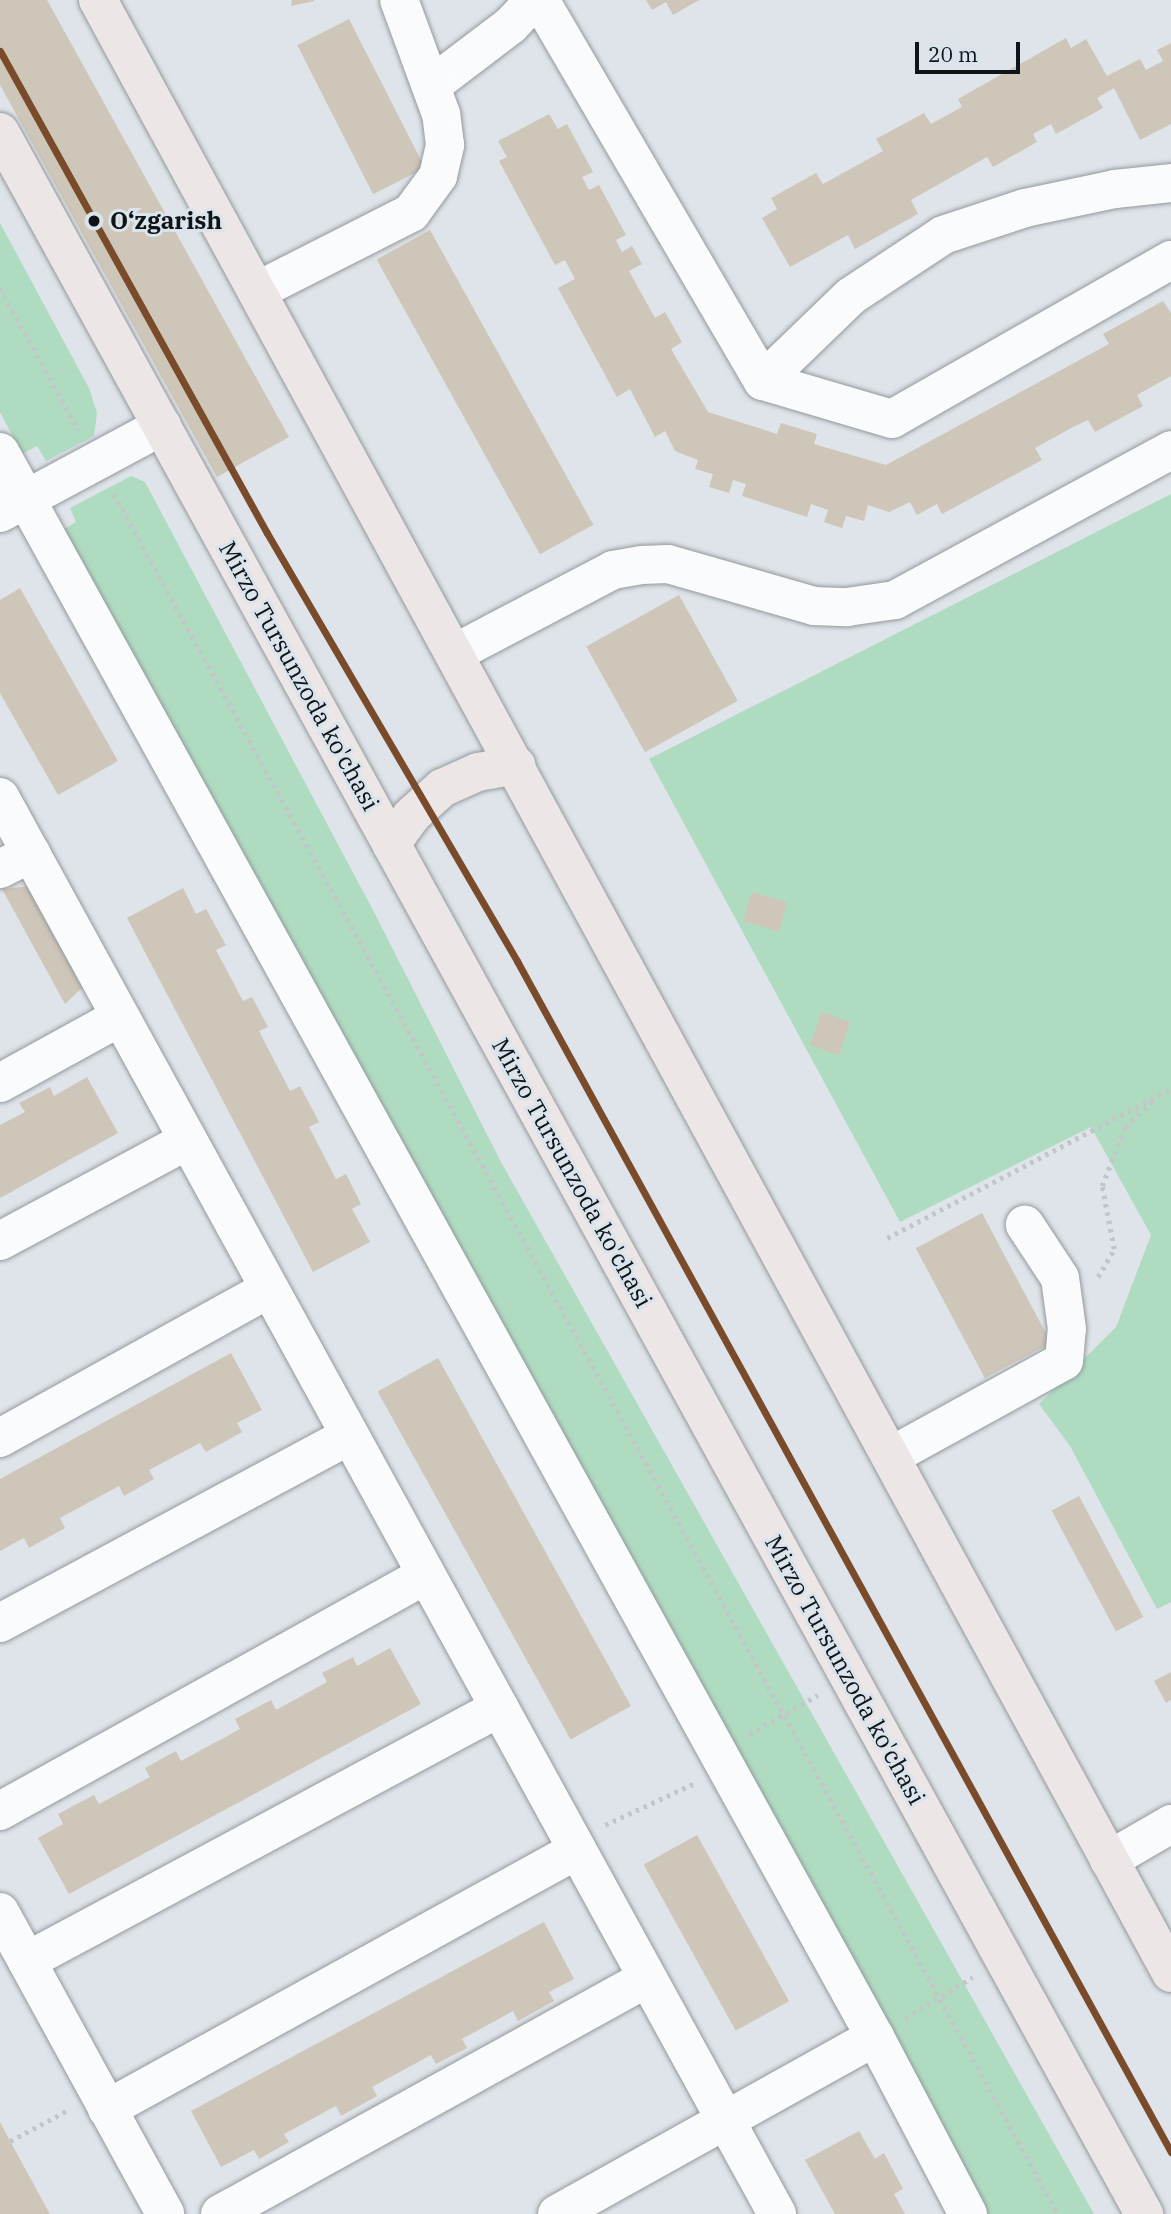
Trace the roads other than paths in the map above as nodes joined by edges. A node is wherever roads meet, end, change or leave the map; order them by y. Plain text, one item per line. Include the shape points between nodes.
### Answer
1 (98, 0) edge
2 (399, 0) edge
3 (534, 0) edge
4 (540, 0) edge
5 (432, 85) junction
6 (0, 132) edge
7 (1171, 183) edge
8 (1171, 260) edge
9 (257, 291) junction
10 (762, 381) junction
11 (162, 426) junction
12 (1171, 450) edge
13 (0, 452) edge
14 (13, 506) edge
15 (455, 653) junction
16 (516, 765) junction
17 (0, 797) edge
18 (391, 844) junction
19 (15, 861) edge
20 (120, 1017) junction
21 (0, 1083) edge
22 (188, 1140) junction
23 (1026, 1226) dead end
24 (0, 1241) edge
25 (270, 1289) junction
26 (349, 1436) junction
27 (0, 1438) edge
28 (891, 1455) junction
29 (426, 1575) junction
30 (0, 1623) edge
31 (499, 1708) junction
32 (0, 1811) edge
33 (1171, 1824) edge
34 (577, 1850) junction
35 (1109, 1860) junction
36 (0, 1912) edge
37 (27, 1961) junction
38 (1171, 1973) edge
39 (647, 1978) junction
40 (875, 2037) junction
41 (91, 2107) junction
42 (726, 2120) junction
43 (165, 2214) edge
44 (220, 2214) edge
45 (557, 2214) edge
46 (777, 2214) edge
47 (968, 2214) edge
48 (1144, 2214) edge

1 - 9 main road
2 - 5 street
3 - 5 street via 511,25
4 - 10 street
5 - 9 street via 444,145 438,176 423,201 411,213
6 - 11 main road, Mirzo Tursunzoda ko'chasi
7 - 10 street via 1115,189 1025,208 943,235 851,296
8 - 10 street via 892,419
9 - 15 main road
11 - 14 street
11 - 18 main road, Mirzo Tursunzoda ko'chasi
12 - 15 street via 895,600 814,606 667,564 642,565 612,569
13 - 14 street
14 - 40 street
15 - 16 main road
16 - 18 main road via 478,772 442,788 411,816
16 - 28 main road
17 - 19 street
18 - 48 main road, Mirzo Tursunzoda ko'chasi
19 - 20 street
20 - 21 street
20 - 22 street
22 - 24 street
22 - 25 street
23 - 28 street via 1060,1278 1067,1329 1064,1361
25 - 26 street
25 - 27 street
26 - 29 street
26 - 30 street
28 - 35 main road
29 - 31 street
29 - 32 street
31 - 34 street
31 - 37 street
33 - 35 street
34 - 39 street
34 - 41 street
35 - 38 main road
36 - 37 street
37 - 41 street
39 - 42 street
39 - 44 street
40 - 42 street
40 - 47 street
41 - 43 street
42 - 45 street
42 - 46 street

